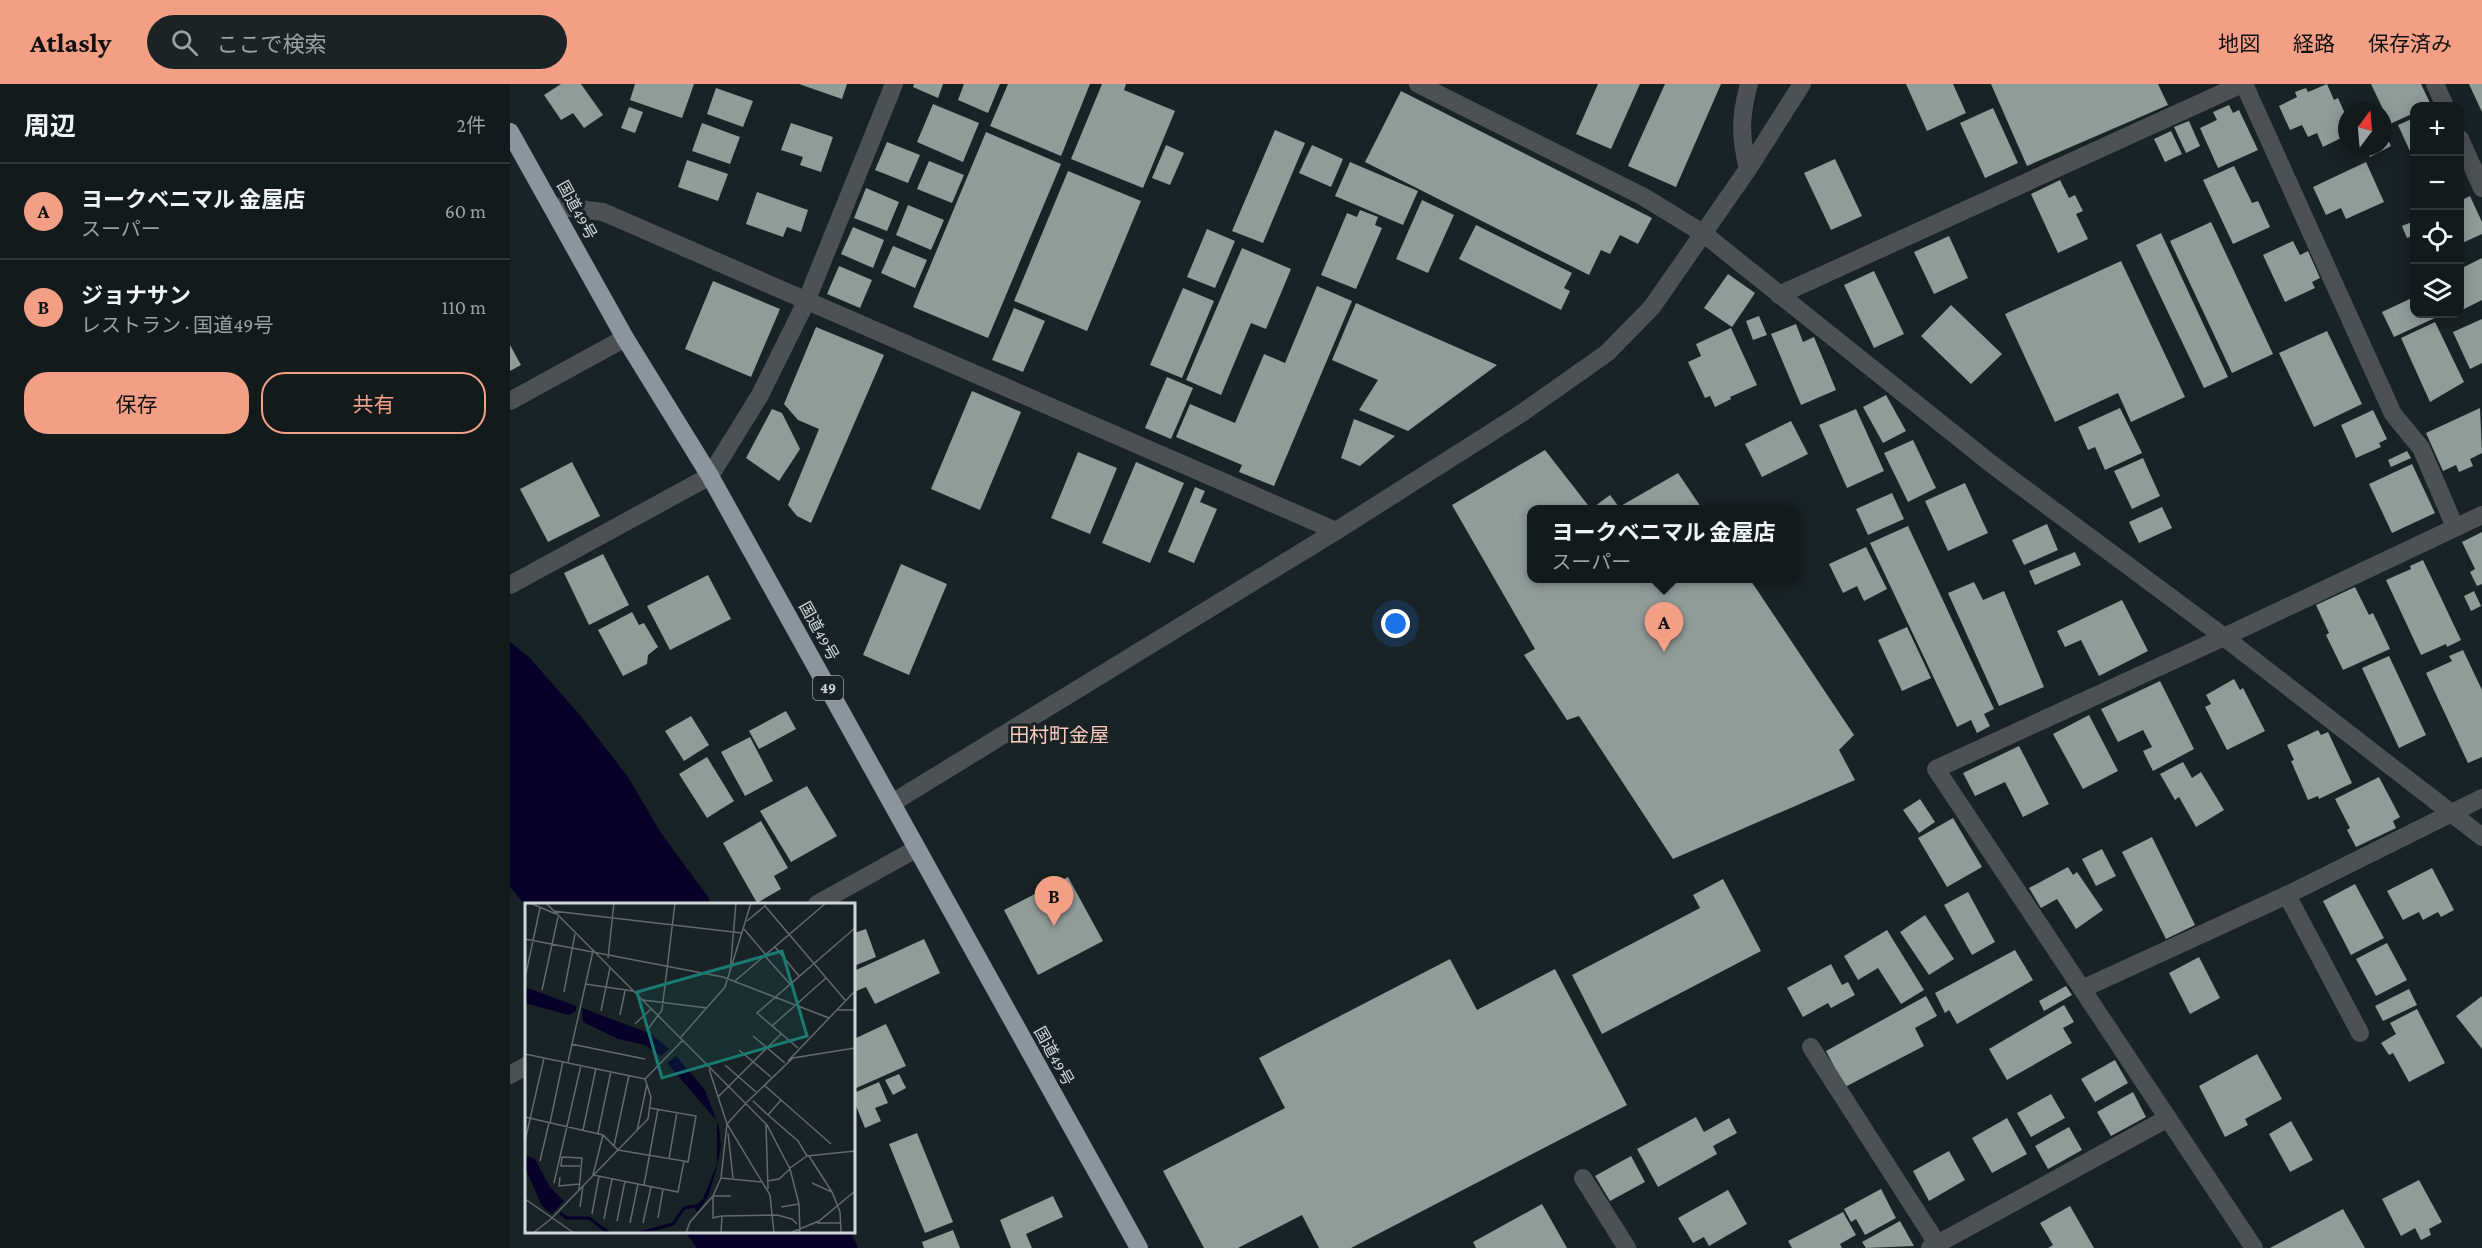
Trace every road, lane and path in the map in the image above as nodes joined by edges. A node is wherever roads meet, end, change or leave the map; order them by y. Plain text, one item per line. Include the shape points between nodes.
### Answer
1 (894, 84) edge
2 (1418, 84) edge
3 (1749, 84) edge
4 (1802, 84) edge
5 (2243, 84) edge
6 (2435, 84) edge
7 (2443, 102) edge
8 (510, 132) edge
9 (2464, 148) edge
10 (1748, 169) junction
11 (2482, 188) edge
12 (553, 206) junction
13 (1704, 234) junction
14 (1779, 295) junction
15 (806, 302) junction
16 (626, 338) junction
17 (510, 401) edge
18 (710, 476) junction
19 (2482, 515) edge
20 (2455, 527) junction
21 (1336, 531) junction
22 (510, 585) edge
23 (2224, 637) junction
24 (2482, 798) edge
25 (892, 803) junction
26 (2450, 814) junction
27 (2482, 837) edge
28 (916, 849) junction
29 (2286, 895) junction
30 (819, 903) edge
31 (2082, 989) junction
32 (2360, 1033) dead end
33 (1812, 1047) dead end
34 (525, 1067) edge
35 (510, 1076) edge
36 (2168, 1118) junction
37 (1582, 1178) dead end
38 (1936, 1247) edge
39 (1139, 1248) edge
40 (1627, 1248) edge
41 (2254, 1248) edge

1 - 15 street
2 - 13 street via 1644,198
3 - 10 street via 1741,120
4 - 10 street
5 - 14 street
5 - 20 street via 2392,414 2421,448
6 - 7 street
8 - 12 highway, 国道49号 / 49
9 - 11 street
10 - 13 street
12 - 15 street via 603,212
12 - 16 highway, 国道49号 / 49
13 - 14 street
13 - 21 street via 1652,307 1607,353 1522,413
14 - 23 street via 1994,466
15 - 18 street via 760,394
15 - 21 street
16 - 17 street
16 - 18 highway, 国道49号 / 49
18 - 22 street
18 - 25 highway, 国道49号 / 49
19 - 20 street
20 - 23 street
21 - 25 street
23 - 26 street
23 - 31 street via 1936,769
24 - 26 street
25 - 28 highway, 国道49号 / 49
26 - 27 street
26 - 29 street
28 - 30 street
28 - 39 highway, 国道49号 / 49
29 - 31 street
29 - 32 street
31 - 36 street
33 - 38 street
34 - 35 street
36 - 38 street
36 - 41 street
37 - 40 street

